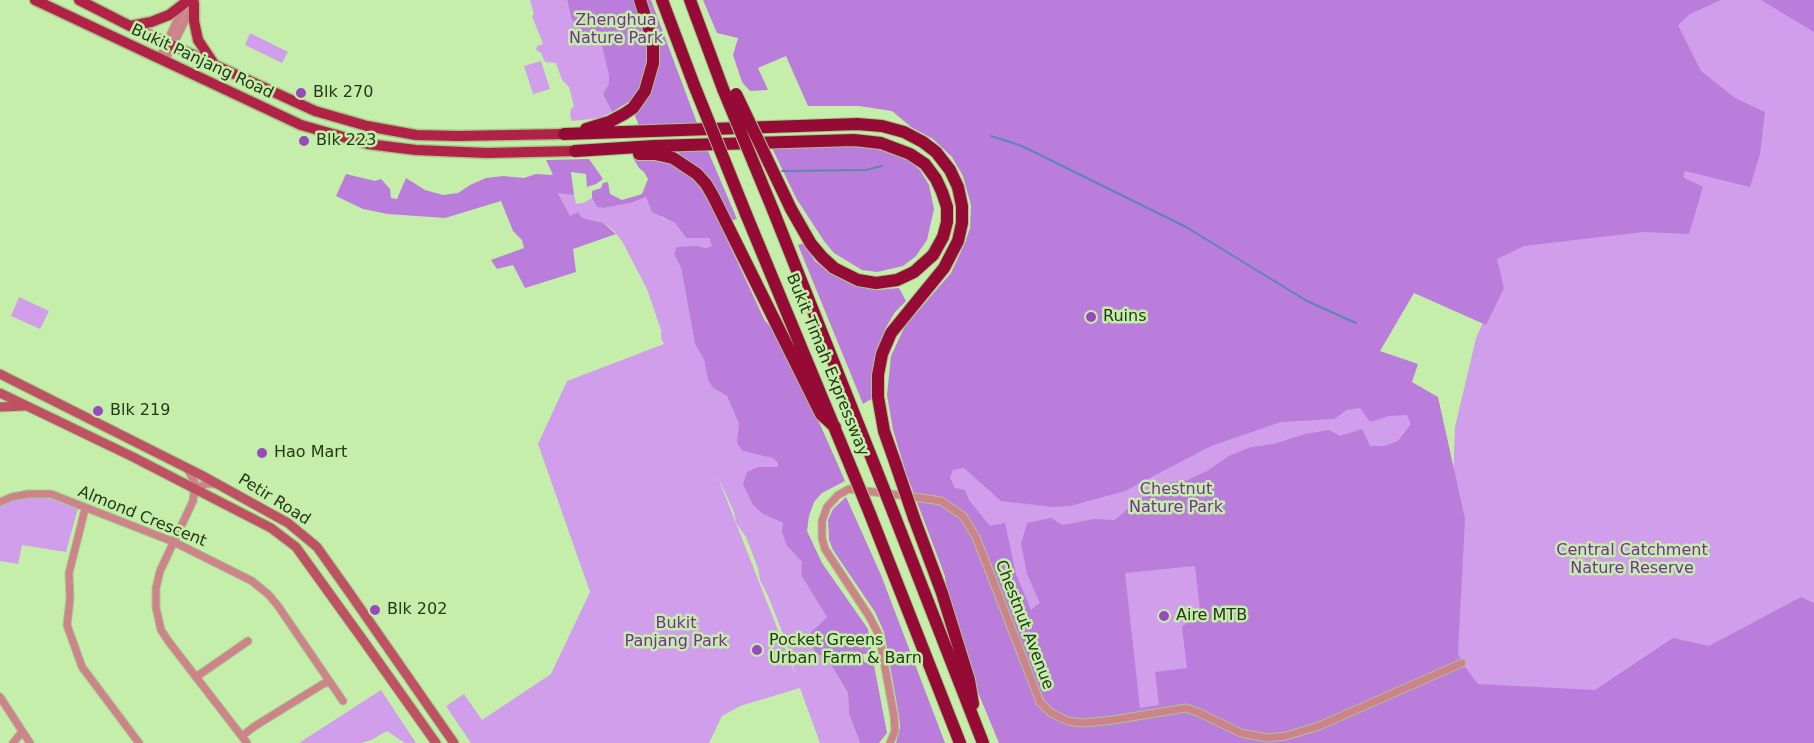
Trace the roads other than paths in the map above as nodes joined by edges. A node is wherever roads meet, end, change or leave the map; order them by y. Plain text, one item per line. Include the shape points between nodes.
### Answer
1 (36, 0) edge
2 (79, 0) edge
3 (640, 0) edge
4 (662, 0) edge
5 (690, 0) edge
6 (191, 1) edge
7 (130, 26) junction
8 (170, 44) junction
9 (162, 60) junction
10 (712, 60) junction
11 (215, 64) junction
12 (564, 134) junction
13 (655, 150) junction
14 (575, 151) joint
15 (0, 375) edge
16 (0, 393) edge
17 (28, 406) junction
18 (0, 407) edge
19 (79, 413) junction
20 (70, 427) junction
21 (835, 427) junction
22 (184, 466) junction
23 (219, 484) junction
24 (196, 488) junction
25 (0, 502) edge
26 (85, 508) junction
27 (174, 542) junction
28 (376, 629) junction
29 (363, 640) junction
30 (248, 641) dead end
31 (1462, 663) dead end
32 (196, 677) junction
33 (329, 682) junction
34 (0, 697) edge
35 (343, 701) dead end
36 (976, 726) junction
37 (22, 732) junction
38 (245, 740) edge
39 (13, 743) edge
40 (30, 743) edge
41 (139, 743) edge
42 (435, 743) edge
43 (454, 743) edge
44 (890, 743) edge
45 (960, 743) edge
46 (983, 743) edge

1 - 9 main road, Bukit Panjang Road
2 - 7 main road, Bukit Panjang Road
3 - 12 highway via 653,47 645,91 633,108 609,122
4 - 21 highway, Bukit Timah Expressway, bridge
5 - 10 highway, Bukit Timah Expressway
6 - 7 main road via 169,15
6 - 8 street
6 - 11 main road via 198,40
7 - 8 main road, Bukit Panjang Road
8 - 9 street
8 - 11 main road, Bukit Panjang Road
9 - 14 main road, Bukit Panjang Road via 301,125 368,144 475,152
10 - 13 highway, bridge via 735,94 791,209 811,244 834,268 858,280 876,283 914,272 933,255 943,237 947,207 936,179 910,154 880,143 854,140
10 - 36 highway, Bukit Timah Expressway, bridge
11 - 12 main road, Bukit Panjang Road via 315,111 367,126 416,135
12 - 36 highway, bridge via 882,126 923,142 950,170 962,206 958,241 944,267 891,333 882,354 878,396 884,431 969,680
13 - 14 highway
13 - 21 highway via 683,164 706,184 821,414
15 - 19 main road, Petir Road
16 - 17 main road, Petir Road
17 - 18 main road
17 - 20 main road, Petir Road
19 - 20 main road via 70,417
19 - 22 main road, Petir Road
20 - 24 main road, Petir Road
21 - 45 highway, Bukit Timah Expressway, bridge
22 - 23 main road, Petir Road
22 - 24 street
23 - 24 street
23 - 28 main road, Petir Road via 288,523 316,547
24 - 27 street
24 - 29 main road, Petir Road via 271,528 296,547
25 - 26 street, Almond Crescent via 28,494 51,494
26 - 27 street, Almond Crescent
26 - 41 street via 69,573 67,625 82,667
27 - 32 street via 160,572 156,608 161,630
27 - 33 street, Almond Crescent via 252,581 269,595
28 - 29 main road via 375,641
28 - 43 main road, Petir Road
29 - 42 main road, Petir Road
30 - 32 street
31 - 44 street, Chestnut Avenue via 1319,726 1286,736 1267,738 1240,733 1186,708 1113,720 1068,721 1051,713 1041,702 976,537 963,516 941,501 849,489 827,507 822,538 879,635 894,716 895,731
32 - 38 street
33 - 35 street, Almond Crescent
33 - 38 street via 255,726
34 - 37 street
36 - 46 highway, Bukit Timah Expressway
37 - 39 street
37 - 40 street

